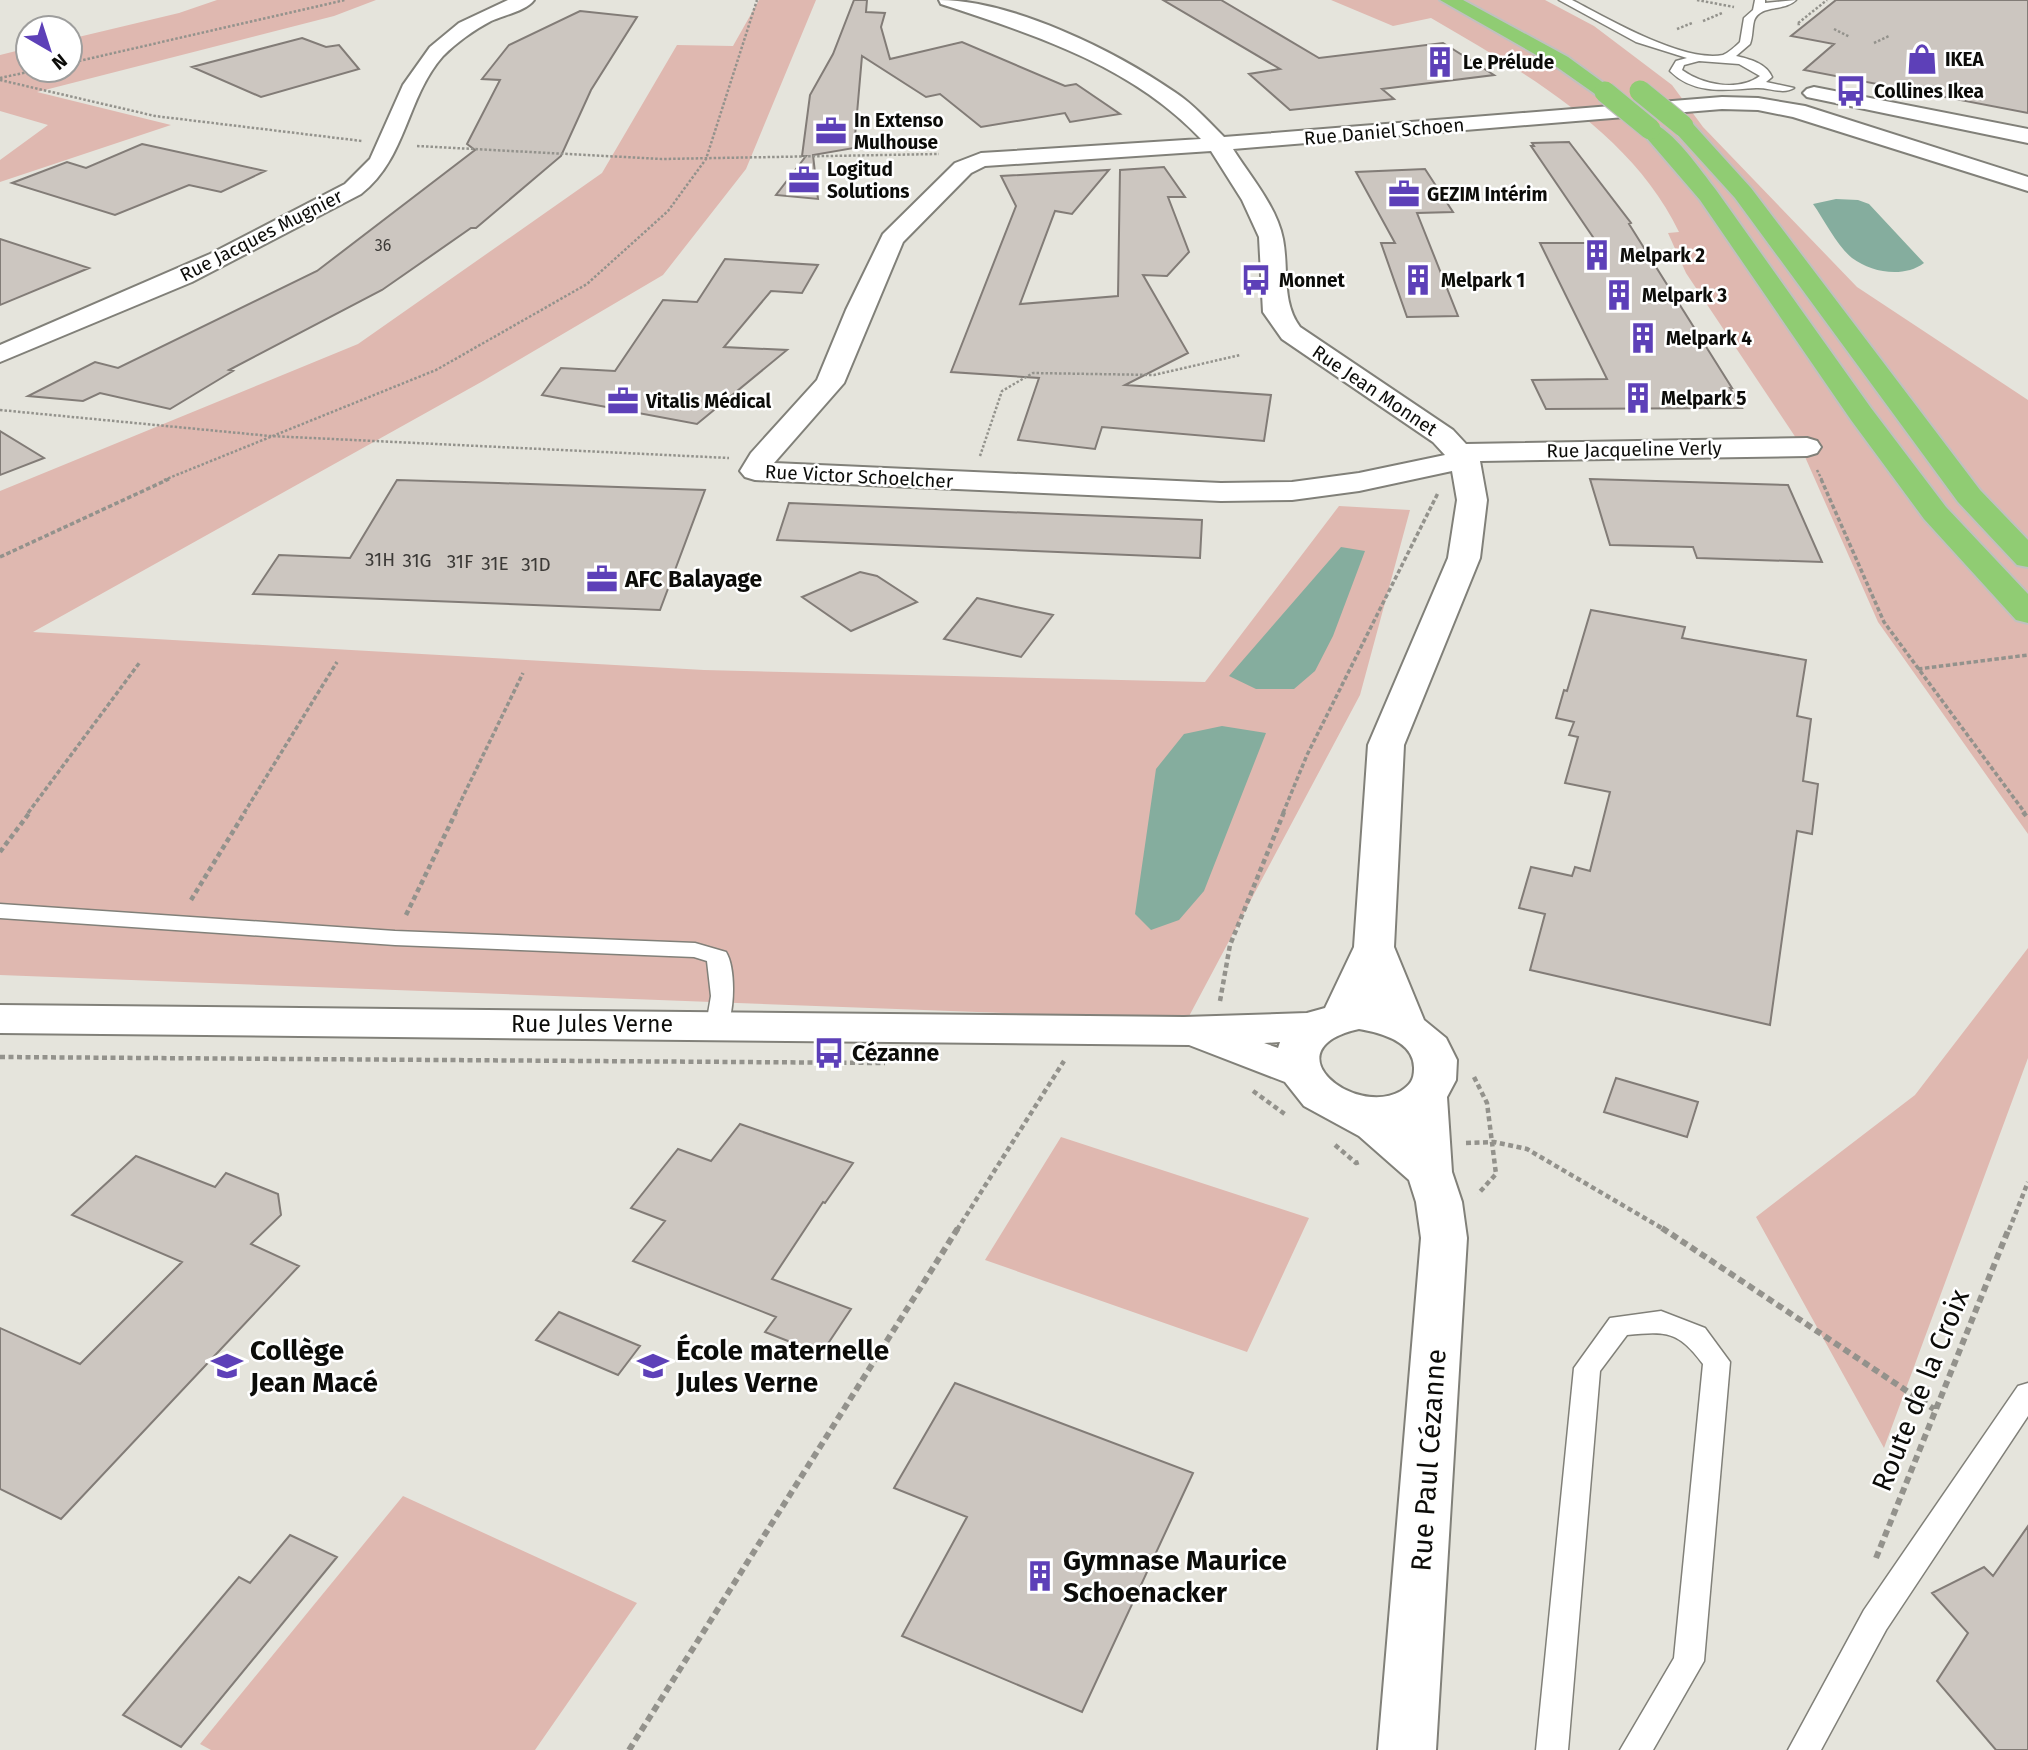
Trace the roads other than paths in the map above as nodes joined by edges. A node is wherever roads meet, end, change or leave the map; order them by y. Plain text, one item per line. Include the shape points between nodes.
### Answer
1 (525, 0) edge
2 (948, 0) edge
3 (1449, 0) edge
4 (1486, 0) edge
5 (1564, 0) edge
6 (1791, 0) edge
7 (1760, 3) edge
8 (1660, 48) junction
9 (1699, 58) junction
10 (1726, 58) junction
11 (1680, 63) junction
12 (1605, 67) dead end
13 (1766, 77) junction
14 (1754, 84) junction
15 (1633, 87) dead end
16 (1787, 88) junction
17 (2028, 135) edge
18 (1219, 144) junction
19 (2028, 184) edge
20 (0, 354) edge
21 (1807, 447) road end
22 (1455, 459) junction
23 (1969, 496) junction
24 (2028, 537) edge
25 (2028, 558) edge
26 (2028, 613) edge
27 (0, 911) edge
28 (1374, 947) junction
29 (0, 1019) edge
30 (1328, 1022) junction
31 (717, 1025) junction
32 (1408, 1028) junction
33 (1184, 1031) junction
34 (1298, 1071) junction
35 (1425, 1095) junction
36 (1346, 1108) junction
37 (1429, 1172) junction
38 (2028, 1394) edge
39 (1407, 1750) edge
40 (1552, 1750) edge
41 (1636, 1750) edge
42 (1804, 1750) edge

1 - 20 street, Rue Jacques Mugnier via 469,24 435,50 370,174 336,200 195,271
2 - 18 street, Rue Jean Monnet via 1047,32 1108,60 1170,99
3 - 26 highway, bridge via 1561,61 1650,129 1682,162 1935,513
4 - 12 highway
5 - 8 lane
6 - 7 lane
7 - 10 lane via 1749,18 1746,45
8 - 9 lane
8 - 11 lane
9 - 10 lane
9 - 11 lane
10 - 13 lane via 1760,68
11 - 14 lane via 1676,67 1681,76 1701,83
13 - 14 lane
13 - 16 lane
14 - 16 lane
15 - 23 highway, bridge via 1683,126 1744,193
16 - 17 street
18 - 19 street, Rue Daniel Schoen via 1722,103 1758,104 1797,111
18 - 22 street, Rue Jean Monnet via 1271,237 1276,312 1291,333 1443,436
18 - 22 street, Rue Victor Schoelcher via 981,160 963,168 892,239 830,383 755,471 1221,492 1292,491
21 - 22 street, Rue Jacqueline Verly
22 - 28 street via 1472,500 1464,558 1386,746
23 - 24 highway via 2000,508
23 - 25 highway
27 - 31 lane via 395,938 695,950 718,957 722,996
28 - 30 street
28 - 32 street
29 - 31 street, Rue Jules Verne
30 - 32 street via 1376,1017
30 - 33 street, Rue Jules Verne
30 - 34 street via 1298,1047
31 - 33 street, Rue Jules Verne via 1063,1054
32 - 35 street via 1430,1049 1435,1061 1437,1073
33 - 34 street, Rue Jules Verne
34 - 36 street via 1315,1093
35 - 36 street via 1391,1111
35 - 37 street, Rue Paul Cézanne
36 - 37 street via 1375,1125
37 - 39 street, Rue Paul Cézanne via 1444,1238
38 - 42 lane via 1875,1620
40 - 41 lane via 1587,1368 1619,1325 1661,1321 1696,1335 1717,1362 1689,1661

